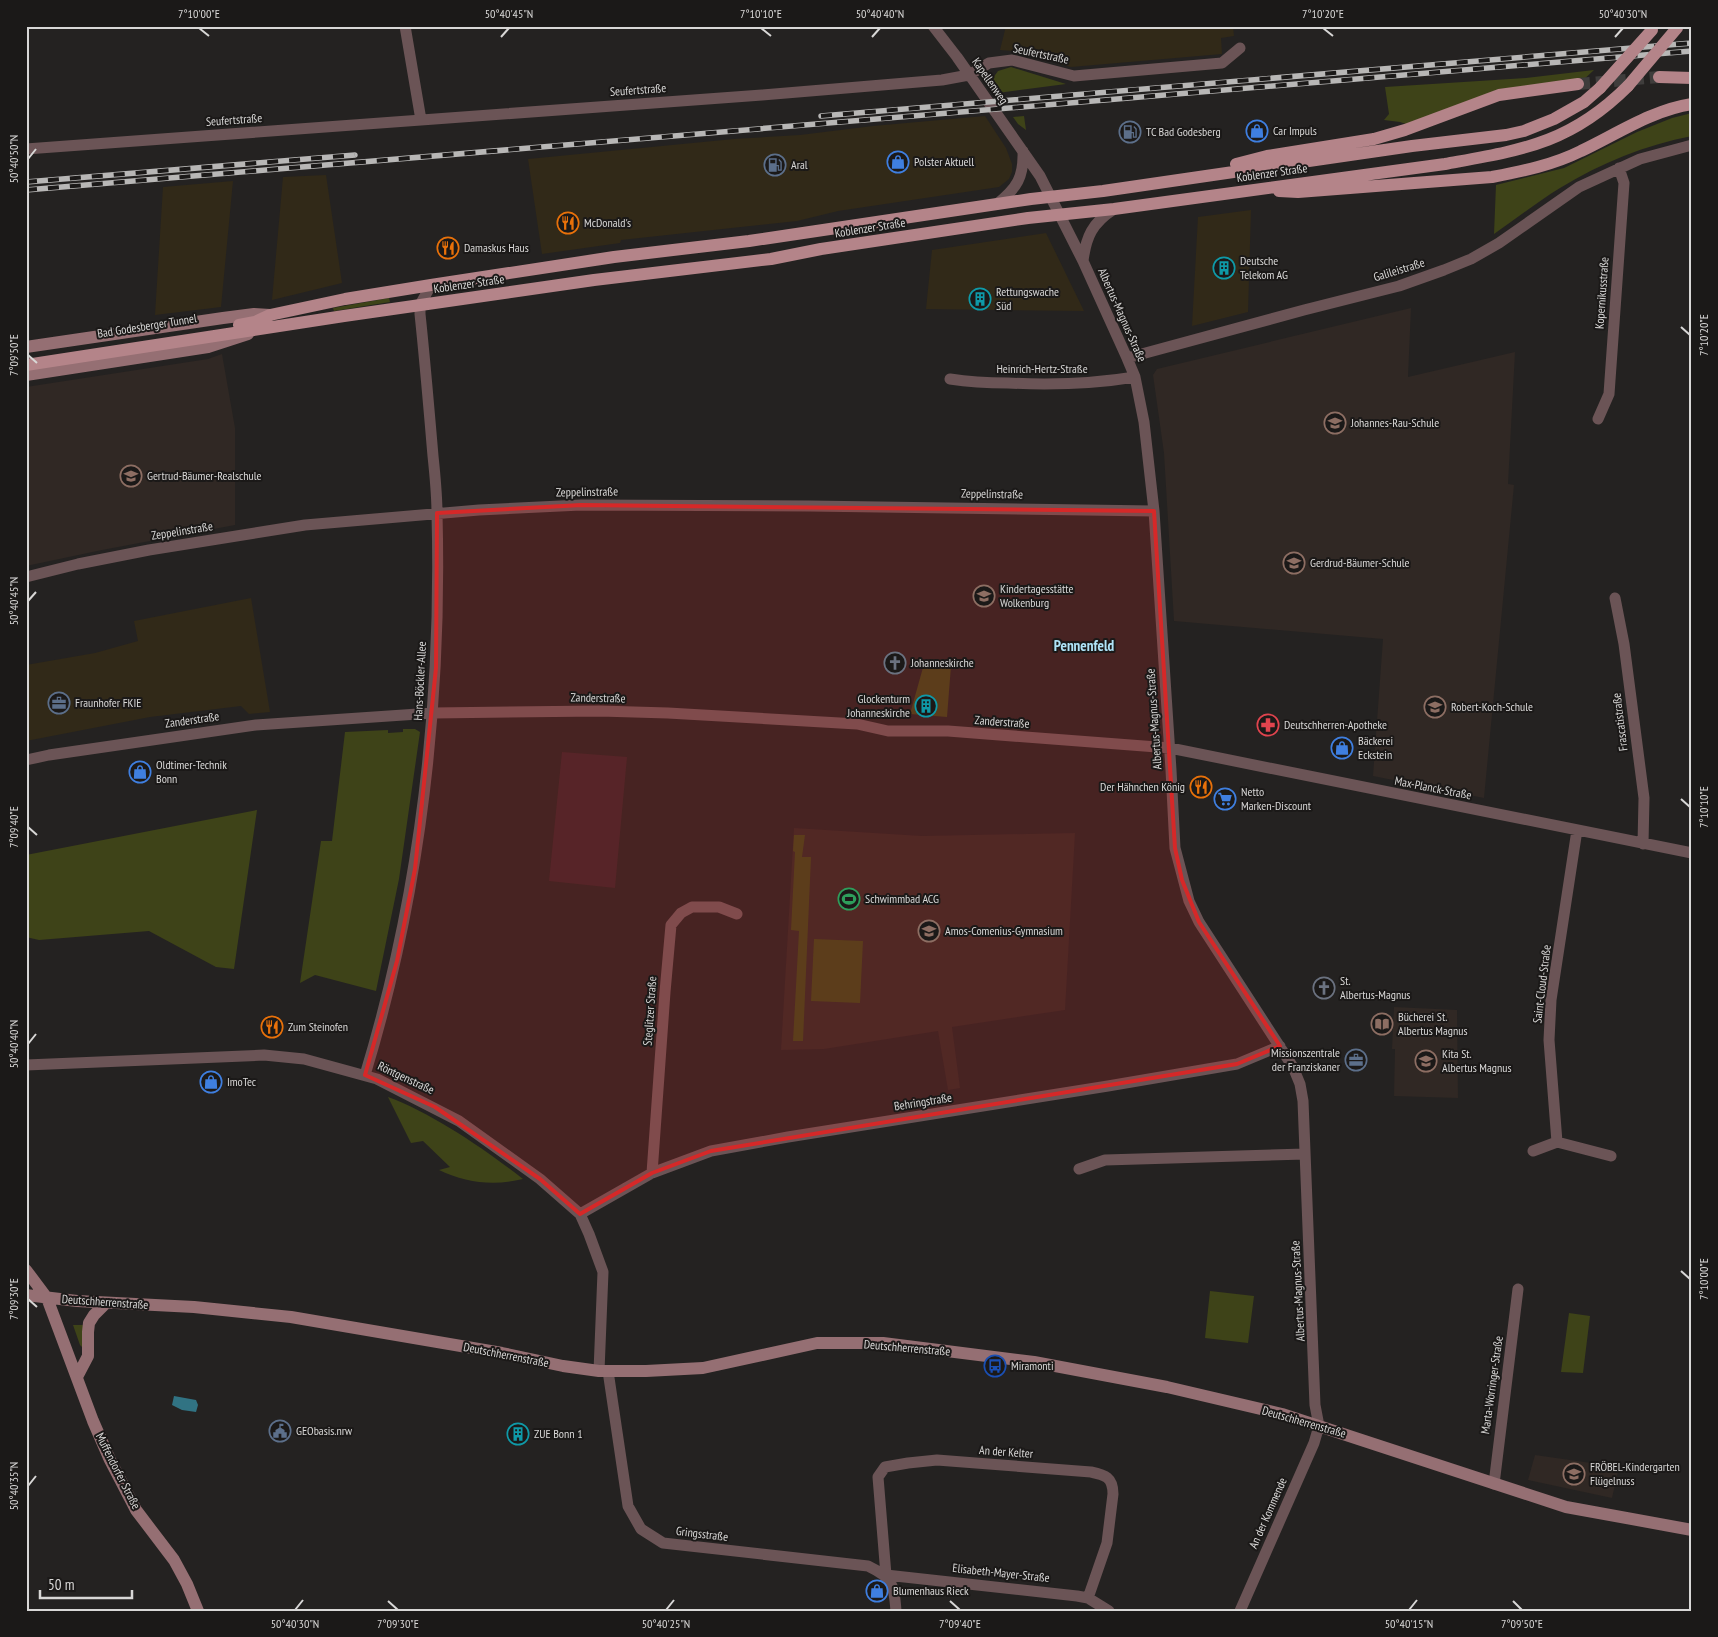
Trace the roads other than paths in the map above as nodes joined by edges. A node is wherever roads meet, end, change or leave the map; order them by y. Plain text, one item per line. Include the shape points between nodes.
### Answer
1 (406, 26) edge
2 (933, 26) edge
3 (1678, 27) edge
4 (1654, 28) edge
5 (1240, 48) dead end
6 (969, 75) junction
7 (1659, 77) tunnel mouth
8 (1692, 78) edge
9 (1578, 84) tunnel mouth
10 (1692, 104) edge
11 (421, 120) junction
12 (1692, 145) edge
13 (26, 149) edge
14 (1023, 151) junction
15 (1692, 153) edge
16 (1656, 154) junction
17 (1619, 168) junction
18 (1193, 177) junction
19 (1265, 188) junction
20 (1051, 196) junction
21 (997, 204) junction
22 (1114, 209) junction
23 (1060, 215) junction
24 (1083, 262) junction
25 (431, 284) junction
26 (420, 305) junction
27 (270, 314) junction
28 (260, 330) junction
29 (26, 347) edge
30 (26, 358) edge
31 (1128, 358) junction
32 (26, 365) edge
33 (26, 375) edge
34 (1135, 377) junction
35 (950, 379) dead end
36 (1598, 419) dead end
37 (1154, 511) junction
38 (438, 513) junction
39 (26, 577) edge
40 (1615, 598) dead end
41 (433, 713) junction
42 (1170, 748) junction
43 (26, 760) edge
44 (1577, 830) junction
45 (1643, 844) junction
46 (1692, 853) edge
47 (737, 914) dead end
48 (1280, 1046) junction
49 (26, 1065) edge
50 (365, 1075) junction
51 (1557, 1142) junction
52 (1533, 1151) dead end
53 (1305, 1154) junction
54 (1611, 1156) dead end
55 (1079, 1169) dead end
56 (652, 1173) junction
57 (580, 1214) junction
58 (26, 1270) edge
59 (1518, 1289) dead end
60 (26, 1295) edge
61 (47, 1298) junction
62 (106, 1303) junction
63 (603, 1371) junction
64 (77, 1377) junction
65 (1319, 1426) junction
66 (1494, 1484) junction
67 (1692, 1530) edge
68 (886, 1575) junction
69 (1088, 1598) junction
70 (198, 1611) edge
71 (896, 1611) edge
72 (1109, 1611) edge
73 (1240, 1611) edge

1 - 11 street
2 - 6 street, Kapellenweg
3 - 19 main road, Koblenzer Straße, bridge via 1628,86 1600,112 1557,137 1528,148 1445,164
4 - 18 main road, Koblenzer Straße, bridge via 1600,88 1572,110 1524,131
5 - 6 street, Seufertstraße via 1222,63 1074,76 1012,60 989,62
6 - 11 street, Seufertstraße via 762,95
6 - 14 street, Kapellenweg
7 - 8 main road
9 - 18 main road via 1500,95 1374,139 1267,156
10 - 19 main road via 1654,115 1559,160 1513,173 1298,192
11 - 13 street, Seufertstraße
12 - 16 street, Galileistraße
14 - 20 street, Kapellenweg
14 - 21 street via 1024,164 1018,182 1012,192
15 - 16 street, Galileistraße
16 - 17 street, Galileistraße
17 - 31 street, Galileistraße via 1579,187 1499,243 1444,270 1399,286
17 - 36 street, Kopernikusstraße via 1624,183 1608,394
18 - 20 main road, Koblenzer Straße
19 - 22 main road, Koblenzer Straße
20 - 21 main road, Koblenzer Straße
20 - 23 street, Albertus-Magnus-Straße
21 - 25 main road, Koblenzer Straße
22 - 23 main road, Koblenzer Straße
22 - 24 street, Albertus-Magnus-Straße via 1104,215 1091,231
23 - 24 street, Albertus-Magnus-Straße
23 - 26 main road, Koblenzer Straße via 771,259
24 - 31 street, Albertus-Magnus-Straße
25 - 26 street
25 - 27 main road, Koblenzer Straße
26 - 28 main road, Koblenzer Straße
26 - 38 street, Hans-Böckler-Allee
27 - 29 street, Koblenzer Straße
27 - 30 main road, Bad Godesberger Tunnel via 255,322
28 - 32 main road, Bad Godesberger Tunnel
28 - 33 street, Koblenzer Straße via 208,347
31 - 34 street, Albertus-Magnus-Straße
34 - 35 street, Heinrich-Hertz-Straße via 1040,384
34 - 37 street, Albertus-Magnus-Straße via 1144,422
37 - 38 street, Zeppelinstraße via 582,505
37 - 42 street, Albertus-Magnus-Straße
38 - 39 street, Zeppelinstraße via 267,531 149,550
38 - 41 street, Hans-Böckler-Allee
40 - 45 street, Frascatistraße via 1644,798
41 - 42 street, Zanderstraße via 668,713 856,724 888,731 948,731
41 - 43 street, Zanderstraße via 256,725
41 - 50 street, Hans-Böckler-Allee via 415,869 384,1012
42 - 44 street, Max-Planck-Straße
42 - 48 street, Albertus-Magnus-Straße via 1175,848 1189,901 1199,922
44 - 45 street, Max-Planck-Straße
44 - 51 street, Saint-Cloud-Straße via 1551,1000 1550,1040
45 - 46 street, Max-Planck-Straße
47 - 56 street, Steglitzer Straße via 719,906 692,907 681,912 672,925
48 - 53 street, Albertus-Magnus-Straße via 1300,1084
48 - 56 street, Behringstraße via 1237,1064 711,1151
49 - 50 street, Röntgenstraße via 264,1056 304,1058
50 - 57 street, Röntgenstraße via 459,1121 540,1179
51 - 52 street
51 - 54 street
53 - 55 street via 1105,1160
53 - 65 street, Albertus-Magnus-Straße via 1315,1405
56 - 57 street, Behringstraße
57 - 63 street, Röntgenstraße via 603,1272
58 - 61 street, Muffendorfer Straße
59 - 66 street, Marta-Worringer-Straße
60 - 61 street, Deutschherrenstraße
61 - 62 street, Deutschherrenstraße
61 - 64 street, Muffendorfer Straße
62 - 63 street, Deutschherrenstraße via 291,1317
62 - 64 street via 90,1323 88,1356
63 - 65 street, Deutschherrenstraße via 704,1368 817,1343 883,1343 1098,1373 1282,1414
63 - 68 street, Gringsstraße via 628,1506 641,1529 663,1543 868,1566
64 - 70 street, Muffendorfer Straße via 110,1460 136,1510 188,1584
65 - 66 street, Deutschherrenstraße
65 - 73 street, An der Kommende
66 - 67 street, Deutschherrenstraße via 1571,1508
68 - 69 street, Elisabeth-Mayer-Straße
68 - 69 street, An der Kelter via 878,1477 885,1467 937,1460 1090,1472 1110,1479 1113,1494 1107,1544
68 - 71 street via 895,1591
69 - 72 street, Elisabeth-Mayer-Straße

